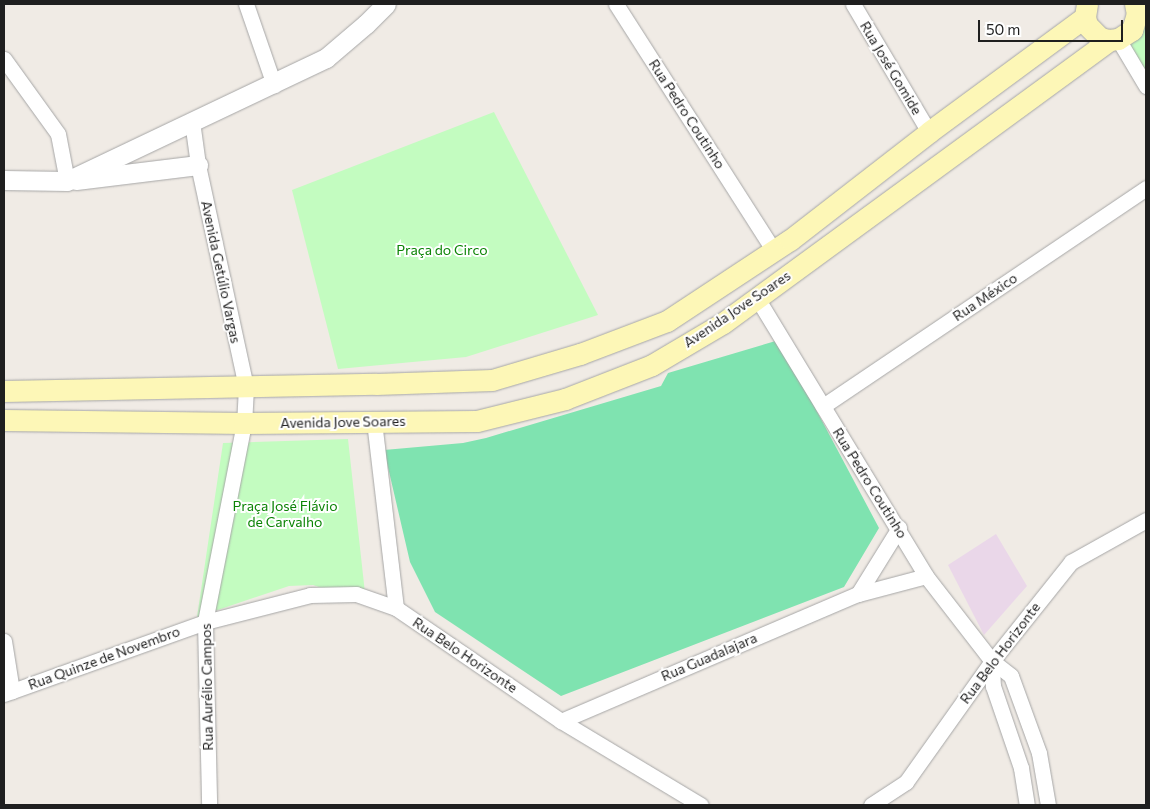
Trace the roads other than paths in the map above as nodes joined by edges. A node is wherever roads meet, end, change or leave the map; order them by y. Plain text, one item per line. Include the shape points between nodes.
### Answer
1 (246, 4) edge
2 (386, 4) edge
3 (616, 4) edge
4 (853, 4) edge
5 (1139, 7) edge
6 (1086, 10) edge
7 (1113, 40) junction
8 (4, 59) edge
9 (1144, 79) edge
10 (274, 84) junction
11 (192, 121) junction
12 (929, 132) junction
13 (198, 165) junction
14 (4, 180) edge
15 (68, 181) junction
16 (1146, 188) edge
17 (774, 250) junction
18 (757, 298) junction
19 (246, 387) junction
20 (4, 391) edge
21 (823, 406) junction
22 (4, 420) edge
23 (374, 421) junction
24 (244, 423) junction
25 (1146, 520) edge
26 (899, 528) junction
27 (926, 576) junction
28 (858, 594) junction
29 (396, 608) junction
30 (205, 622) junction
31 (4, 641) edge
32 (992, 661) junction
33 (8, 692) edge
34 (561, 720) junction
35 (209, 805) edge
36 (701, 805) edge
37 (871, 805) edge
38 (1027, 805) edge
39 (1048, 805) edge

1 - 10 street
2 - 10 street via 326,58
3 - 17 street, Rua Pedro Coutinho
4 - 12 street, Rua José Gomide
5 - 7 main road, Avenida Jove Soares via 1132,30
6 - 7 main road via 1093,33
6 - 12 main road, Avenida Jove Soares
7 - 9 street
7 - 18 main road, Avenida Jove Soares
8 - 15 street via 58,134
10 - 11 street
11 - 13 street, Avenida Getúlio Vargas
11 - 15 street
12 - 17 main road, Avenida Jove Soares
13 - 15 street
13 - 19 street, Avenida Getúlio Vargas
14 - 15 street
16 - 21 street, Rua México
17 - 19 main road, Avenida Jove Soares via 667,321 580,354 492,380
18 - 21 street, Rua Pedro Coutinho
18 - 23 main road, Avenida Jove Soares via 723,323 652,365 566,399 477,421
19 - 20 main road, Avenida Jove Soares
19 - 24 street, Avenida Getúlio Vargas
21 - 26 street, Rua Pedro Coutinho
22 - 24 main road, Avenida Jove Soares
23 - 24 main road, Avenida Jove Soares
23 - 29 street
24 - 30 street, Rua Aurélio Campos
25 - 32 street, Rua Belo Horizonte via 1070,562
26 - 27 street, Rua Pedro Coutinho
26 - 28 street
27 - 28 street, Rua Guadalajara
27 - 32 street, Rua Pedro Coutinho
28 - 34 street, Rua Guadalajara
29 - 30 street, Rua Belo Horizonte via 356,594 310,595
29 - 34 street, Rua Belo Horizonte
30 - 33 street, Rua Quinze de Novembro
30 - 35 street, Rua Aurélio Campos
31 - 33 street
32 - 37 street, Rua Belo Horizonte via 906,782
32 - 38 street via 993,686 1021,768
32 - 39 street, Rua Pedro Coutinho via 1011,676 1039,753
34 - 36 street, Rua Belo Horizonte

